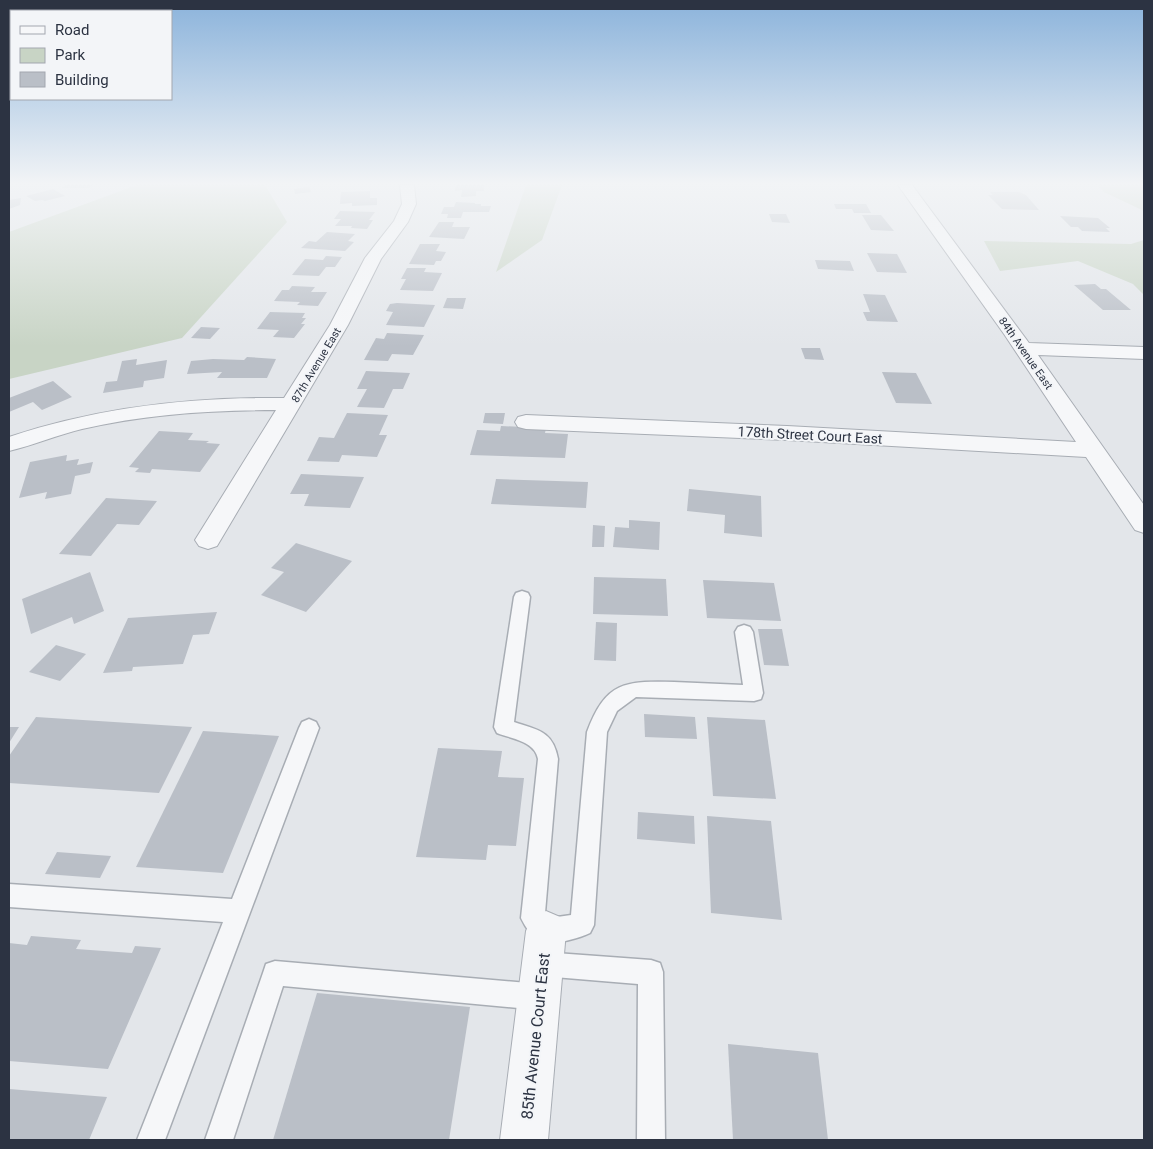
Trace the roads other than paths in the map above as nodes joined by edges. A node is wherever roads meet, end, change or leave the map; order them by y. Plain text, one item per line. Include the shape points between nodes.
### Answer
1 (389, 239) edge
2 (944, 239) edge
3 (1024, 349) junction
4 (1144, 353) edge
5 (292, 404) junction
6 (526, 422) dead end
7 (9, 444) edge
8 (1094, 450) junction
9 (1144, 524) edge
10 (208, 540) dead end
11 (522, 598) dead end
12 (744, 632) dead end
13 (309, 728) dead end
14 (9, 895) edge
15 (239, 911) junction
16 (542, 964) junction
17 (151, 1140) edge
18 (219, 1140) edge
19 (524, 1140) edge
20 (651, 1140) edge

1 - 5 street, 87th Avenue East via 373,258 340,325
2 - 3 street, 84th Avenue East
3 - 4 street
3 - 8 street, 84th Avenue East
5 - 7 street via 178,406 117,414
5 - 10 street, 87th Avenue East
6 - 8 street, 178th Street Court East
8 - 9 street, 84th Avenue East
11 - 16 lane via 504,727 536,738 546,747 548,759 533,918
12 - 16 lane via 754,693 636,689 623,693 610,703 597,732 582,925
13 - 15 lane
14 - 15 lane
15 - 17 lane
16 - 18 lane via 275,973
16 - 19 street, 85th Avenue Court East
16 - 20 lane via 651,972

